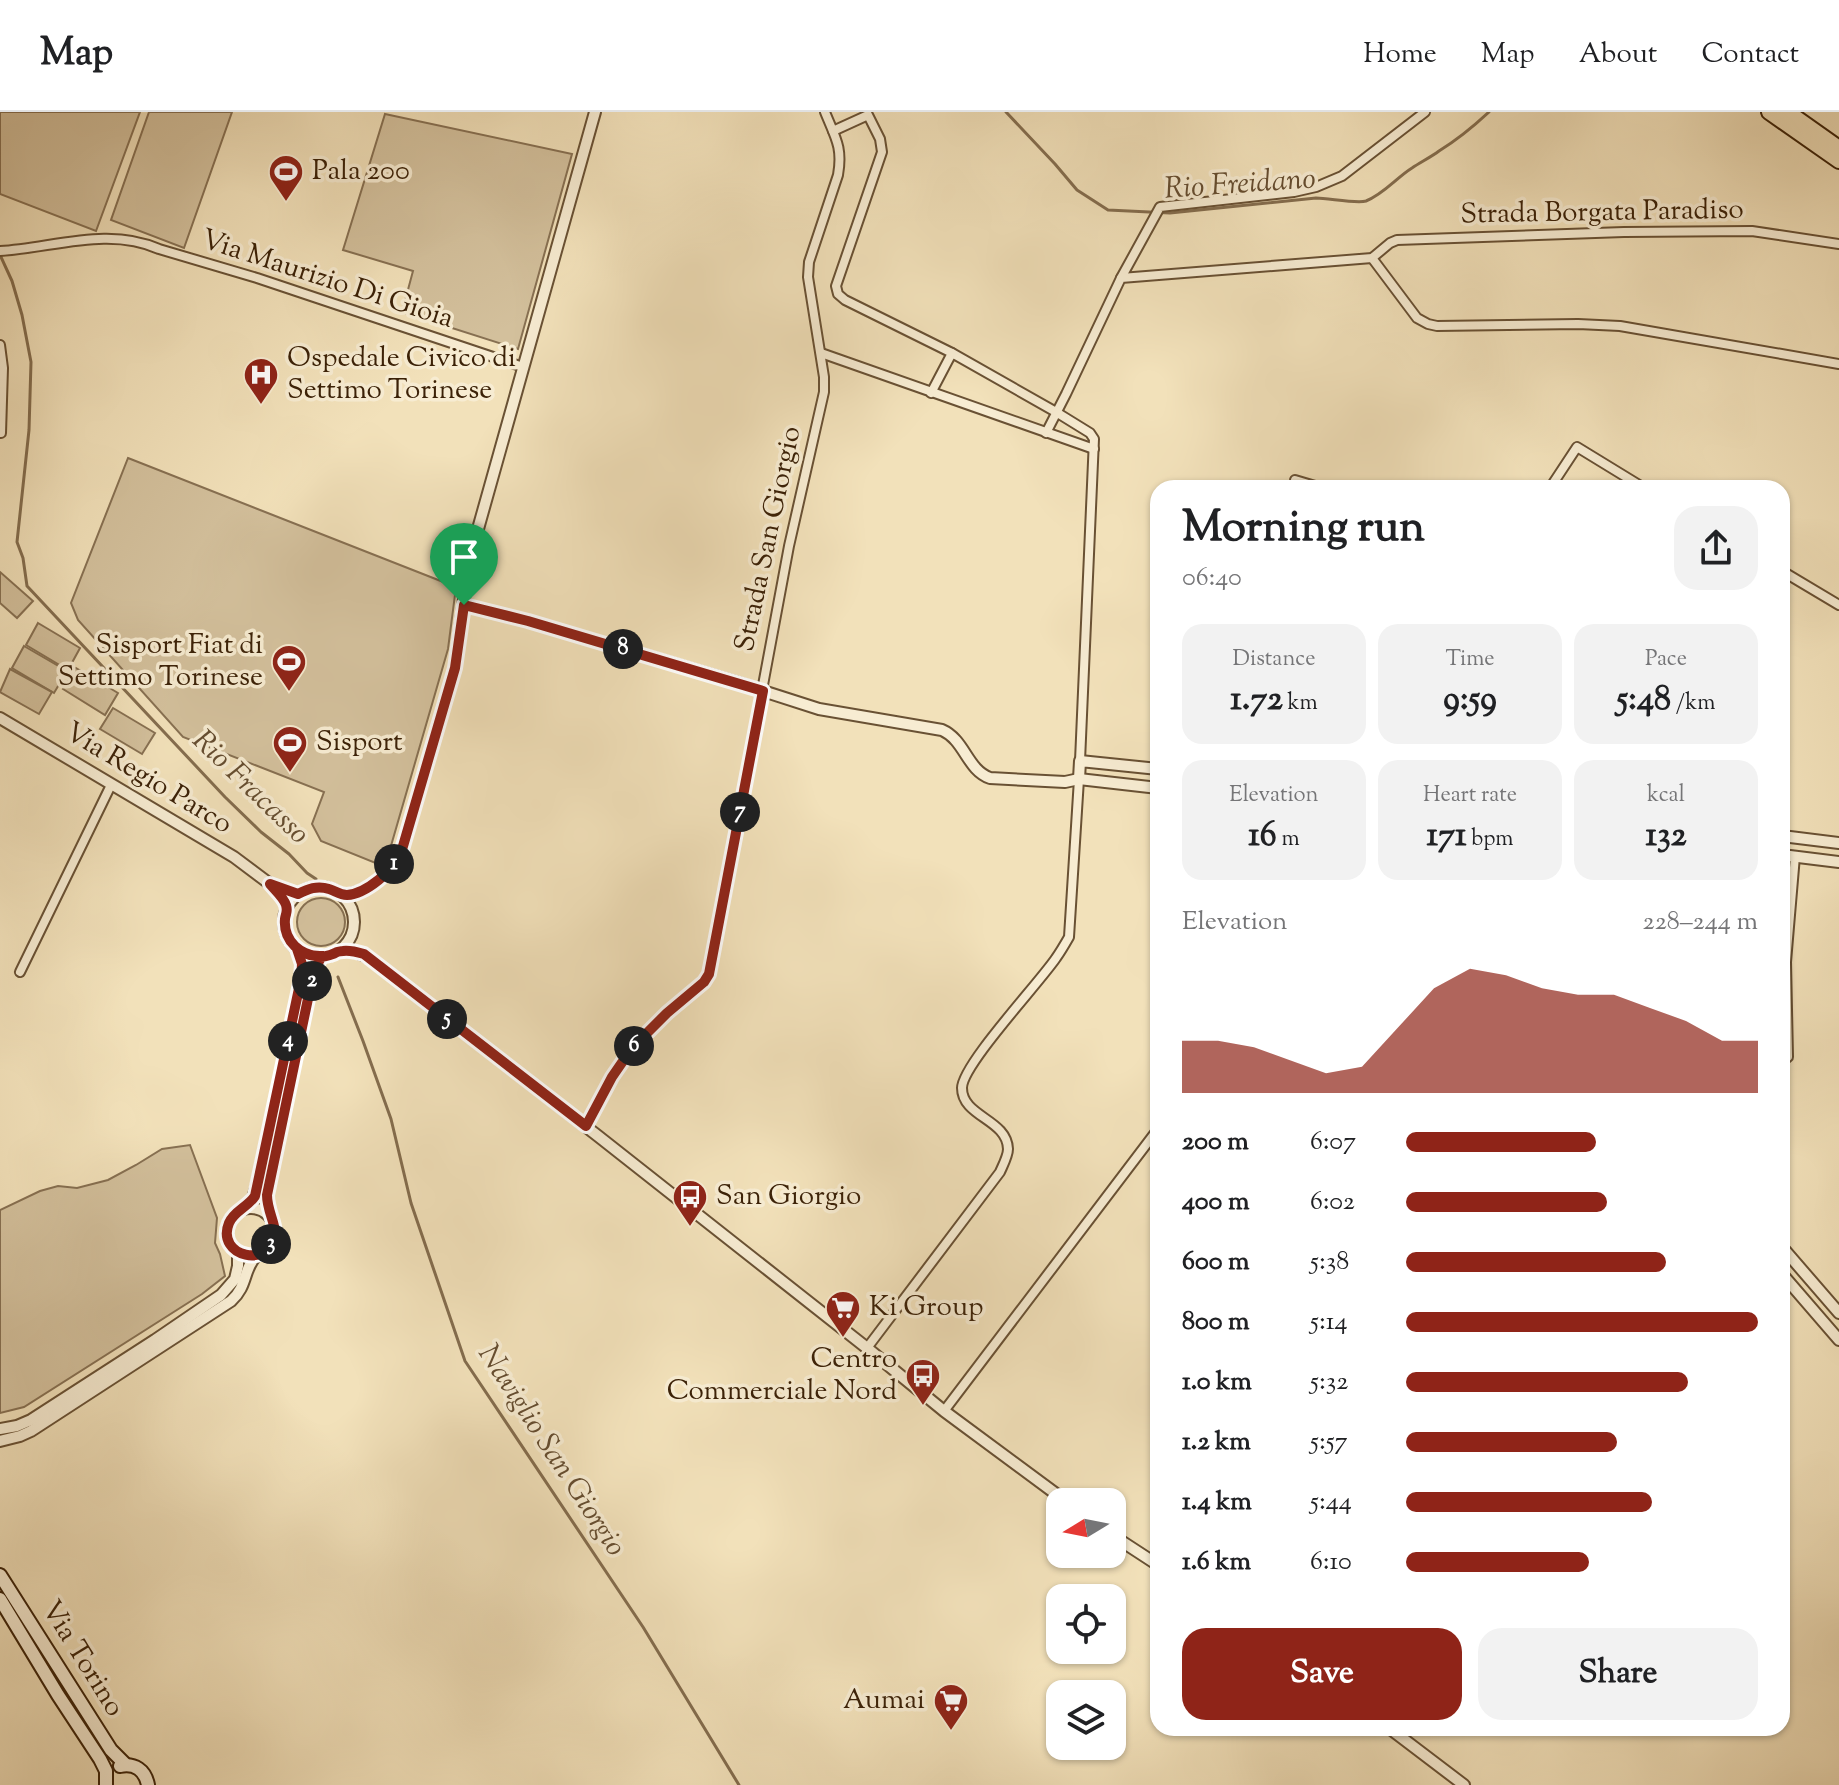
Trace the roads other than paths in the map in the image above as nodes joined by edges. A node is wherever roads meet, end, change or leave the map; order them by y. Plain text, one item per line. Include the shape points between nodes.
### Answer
1 (595, 112) edge
2 (825, 112) edge
3 (1425, 112) edge
4 (1769, 112) edge
5 (1788, 112) edge
6 (833, 131) junction
7 (1839, 148) edge
8 (1839, 161) edge
9 (1839, 244) edge
10 (1, 251) edge
11 (1372, 258) junction
12 (1121, 278) junction
13 (0, 345) edge
14 (821, 353) junction
15 (952, 353) junction
16 (1839, 364) edge
17 (523, 367) junction
18 (931, 393) junction
19 (1056, 412) junction
20 (1, 433) edge
21 (1046, 433) junction
22 (1094, 449) junction
23 (1555, 480) edge
24 (1631, 480) edge
25 (1790, 576) edge
26 (464, 605) junction
27 (1839, 605) edge
28 (763, 691) junction
29 (0, 718) edge
30 (1080, 761) junction
31 (1150, 768) edge
32 (1079, 779) junction
33 (111, 785) junction
34 (1150, 787) edge
35 (1790, 837) edge
36 (1839, 843) edge
37 (1790, 856) edge
38 (1795, 856) junction
39 (1839, 862) edge
40 (270, 884) junction
41 (364, 890) junction
42 (298, 894) junction
43 (341, 895) junction
44 (287, 909) junction
45 (1790, 915) edge
46 (354, 916) junction
47 (352, 933) junction
48 (297, 949) junction
49 (339, 951) junction
50 (364, 954) junction
51 (322, 956) junction
52 (20, 972) dead end
53 (586, 1126) junction
54 (1150, 1140) edge
55 (243, 1209) junction
56 (271, 1219) junction
57 (238, 1252) junction
58 (257, 1255) junction
59 (1790, 1256) edge
60 (1790, 1283) edge
61 (1839, 1313) edge
62 (1839, 1340) edge
63 (867, 1348) junction
64 (944, 1411) junction
65 (0, 1429) edge
66 (0, 1441) edge
67 (1048, 1488) edge
68 (1126, 1544) edge
69 (1150, 1560) edge
70 (0, 1575) edge
71 (0, 1599) edge
72 (1400, 1736) edge
73 (126, 1765) junction
74 (106, 1784) edge
75 (148, 1785) edge
76 (1464, 1785) edge

1 - 17 street
2 - 6 street, Strada San Giorgio
3 - 12 street via 1342,176 1316,187 1160,207
4 - 8 highway
5 - 7 highway
6 - 14 street, Strada San Giorgio via 840,150 838,175 808,277
6 - 15 street via 868,115 882,152 836,286 838,294
9 - 11 street, Strada Borgata Paradiso via 1752,231 1624,232 1397,240
10 - 17 street, Via Maurizio Di Gioia via 116,238 145,243
11 - 12 street, Strada Borgata Paradiso
11 - 16 street via 1417,318 1428,324 1620,326
12 - 19 street
13 - 20 street
14 - 18 street
14 - 28 street, Strada San Giorgio via 824,392
15 - 18 street
15 - 19 street
17 - 26 street via 469,561
18 - 21 street
19 - 21 street
19 - 22 street via 1090,433
21 - 22 street
22 - 30 street
23 - 24 street via 1577,447
25 - 27 street
26 - 28 street
26 - 41 street via 455,668 401,853
28 - 32 street via 819,709 945,731 985,777
28 - 53 street, Strada San Giorgio via 709,974 632,1048
29 - 33 street, Via Regio Parco
30 - 31 street
30 - 32 street
32 - 34 street
32 - 63 street via 1069,937 964,1077 966,1103 1004,1133 1008,1150 1000,1172
33 - 40 street, Via Regio Parco
33 - 52 street
35 - 36 street
37 - 38 street
38 - 39 street
38 - 45 street
40 - 42 street, Via Regio Parco
40 - 44 street, Via Regio Parco
41 - 43 street
41 - 46 street
42 - 43 street via 319,887
42 - 44 street
43 - 46 street
44 - 48 street via 286,931
46 - 47 street
47 - 49 street
47 - 50 street
48 - 51 street
48 - 55 street via 302,972 298,993 255,1196
49 - 50 street
49 - 51 street
50 - 53 street
51 - 56 street via 314,970 267,1195
53 - 63 street
54 - 64 street
55 - 56 street via 258,1209
55 - 57 street via 231,1219 227,1233
56 - 58 street via 272,1242
57 - 58 street
57 - 65 street via 235,1279 221,1295 31,1420
58 - 66 street via 231,1301 31,1431
59 - 61 street
60 - 62 street
63 - 64 street
64 - 67 street
68 - 69 street
70 - 73 main road, Via Torino via 111,1750
71 - 74 main road, Via Torino via 100,1759
72 - 76 street
73 - 74 main road via 113,1770
73 - 75 main road, Via Torino via 143,1772

